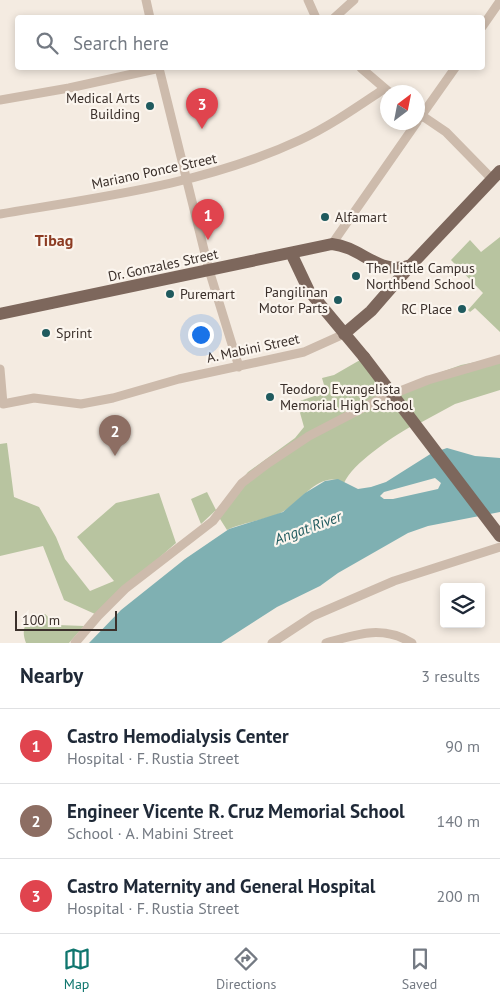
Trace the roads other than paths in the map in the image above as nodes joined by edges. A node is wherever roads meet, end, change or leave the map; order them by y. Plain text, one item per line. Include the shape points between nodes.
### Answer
1 (146, 0) edge
2 (308, 0) edge
3 (354, 0) edge
4 (500, 1) edge
5 (149, 15) edge
6 (315, 15) edge
7 (337, 15) edge
8 (485, 23) edge
9 (150, 70) edge
10 (160, 70) edge
11 (363, 70) edge
12 (454, 70) edge
13 (380, 85) edge
14 (380, 95) edge
15 (0, 100) edge
16 (425, 109) edge
17 (425, 122) edge
18 (410, 130) edge
19 (496, 175) edge
20 (187, 180) junction
21 (0, 214) edge
22 (332, 244) junction
23 (291, 253) junction
24 (410, 265) junction
25 (209, 270) junction
26 (0, 314) edge
27 (344, 334) junction
28 (500, 359) edge
29 (238, 366) junction
30 (0, 369) edge
31 (500, 536) edge
32 (500, 547) edge
33 (75, 643) edge
34 (272, 643) edge
35 (326, 643) edge
36 (412, 643) edge

1 - 5 street
2 - 6 street
3 - 7 street
4 - 8 street
9 - 15 street
10 - 20 street
11 - 13 street
12 - 16 street
14 - 20 street, Mariano Ponce Street via 300,140 225,170
17 - 19 street via 446,132
18 - 22 street
19 - 24 main road, A. Mabini Street
20 - 21 street, Mariano Ponce Street
20 - 25 street
22 - 23 main road, Dr. Gonzales Street
22 - 24 main road, Dr. Gonzales Street via 347,245 387,268 399,270
23 - 25 main road, Dr. Gonzales Street
23 - 27 main road via 309,291
24 - 27 main road, A. Mabini Street via 371,311
25 - 26 main road, Dr. Gonzales Street
25 - 29 street
27 - 29 street, A. Mabini Street via 304,352
27 - 31 main road, bridge
28 - 33 street via 428,380 380,399 310,436 267,464 242,484 213,521 125,589
29 - 30 street, A. Mabini Street via 81,404 34,398 3,404
32 - 34 street via 394,581 313,616
35 - 36 street via 364,632 383,631

